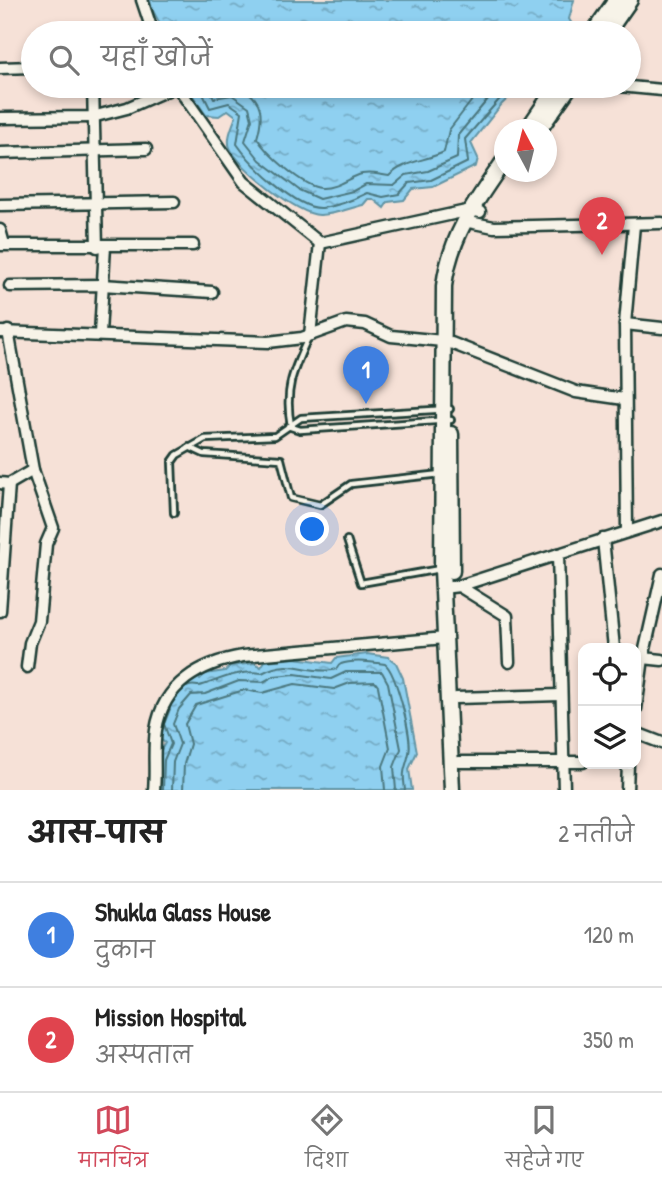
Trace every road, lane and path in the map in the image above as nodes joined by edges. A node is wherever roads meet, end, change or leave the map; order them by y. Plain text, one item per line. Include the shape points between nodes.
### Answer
1 (142, 0) edge
2 (616, 0) edge
3 (630, 0) edge
4 (149, 21) edge
5 (601, 21) edge
6 (615, 21) edge
7 (21, 67) edge
8 (0, 68) edge
9 (641, 88) edge
10 (662, 90) edge
11 (93, 98) edge
12 (150, 98) edge
13 (185, 98) edge
14 (549, 98) edge
15 (562, 98) edge
16 (92, 117) junction
17 (0, 118) edge
18 (534, 119) edge
19 (547, 119) edge
20 (146, 149) dead end
21 (93, 151) junction
22 (0, 153) edge
23 (494, 180) edge
24 (501, 182) edge
25 (174, 202) dead end
26 (95, 203) junction
27 (0, 205) edge
28 (472, 217) junction
29 (662, 223) edge
30 (634, 225) junction
31 (0, 230) edge
32 (320, 243) junction
33 (2, 244) edge
34 (192, 245) dead end
35 (101, 246) junction
36 (102, 285) junction
37 (10, 286) dead end
38 (212, 292) dead end
39 (625, 324) junction
40 (662, 328) edge
41 (4, 331) edge
42 (100, 334) junction
43 (310, 335) junction
44 (447, 342) junction
45 (5, 356) edge
46 (624, 399) junction
47 (446, 415) junction
48 (290, 425) junction
49 (189, 447) junction
50 (33, 470) junction
51 (447, 474) junction
52 (5, 484) edge
53 (174, 513) dead end
54 (662, 521) edge
55 (627, 532) junction
56 (603, 539) junction
57 (347, 540) dead end
58 (558, 554) junction
59 (442, 569) junction
60 (662, 574) edge
61 (451, 587) junction
62 (0, 611) edge
63 (445, 638) junction
64 (613, 643) edge
65 (643, 658) junction
66 (662, 660) edge
67 (509, 662) dead end
68 (27, 667) dead end
69 (641, 668) edge
70 (560, 695) junction
71 (456, 698) junction
72 (641, 735) edge
73 (662, 743) edge
74 (562, 761) junction
75 (459, 762) junction
76 (578, 762) edge
77 (628, 769) edge
78 (154, 790) edge
79 (452, 790) edge
80 (460, 790) edge
81 (564, 790) edge
82 (627, 790) edge

1 - 4 street
2 - 5 main road
3 - 6 main road
7 - 8 street
9 - 10 street
11 - 16 street
12 - 16 street
13 - 32 street via 244,182
14 - 18 main road
15 - 19 main road
16 - 17 street
16 - 21 street
20 - 21 street
21 - 22 street
21 - 26 street
23 - 28 main road
24 - 28 main road
25 - 26 street
26 - 27 street
26 - 35 street
28 - 30 street via 494,227
28 - 32 street
28 - 44 main road via 447,263
29 - 30 street
30 - 39 street
31 - 33 street
32 - 43 street
33 - 35 street
34 - 35 street
35 - 36 street
36 - 37 street
36 - 38 street
36 - 42 street
39 - 40 street
39 - 46 street
41 - 42 street
41 - 45 street
42 - 43 street via 268,342
43 - 44 street via 339,323 356,322 391,336
43 - 48 lane via 286,396
44 - 46 street via 576,391
44 - 47 main road
45 - 50 street
46 - 55 street
47 - 48 lane via 300,430
47 - 48 lane via 301,418
47 - 51 main road
48 - 49 lane via 275,436 211,438
49 - 51 lane via 204,454 281,459 291,498 313,506 328,502 351,484
49 - 53 lane via 172,462
50 - 52 street
50 - 68 street via 52,534 46,544 39,621
51 - 59 main road
51 - 61 main road
52 - 62 street
54 - 55 street
55 - 56 street
56 - 58 street
56 - 64 street
57 - 59 lane via 361,583
58 - 61 street
58 - 70 street
59 - 61 main road
60 - 65 street
61 - 63 main road
61 - 67 street via 507,616
61 - 71 main road
63 - 78 street via 243,656 194,672 161,708
63 - 79 main road
65 - 66 street
65 - 69 street
70 - 71 street
70 - 74 street
71 - 75 main road
72 - 73 street
74 - 75 street
74 - 76 street
74 - 81 street
75 - 80 main road
77 - 82 street

